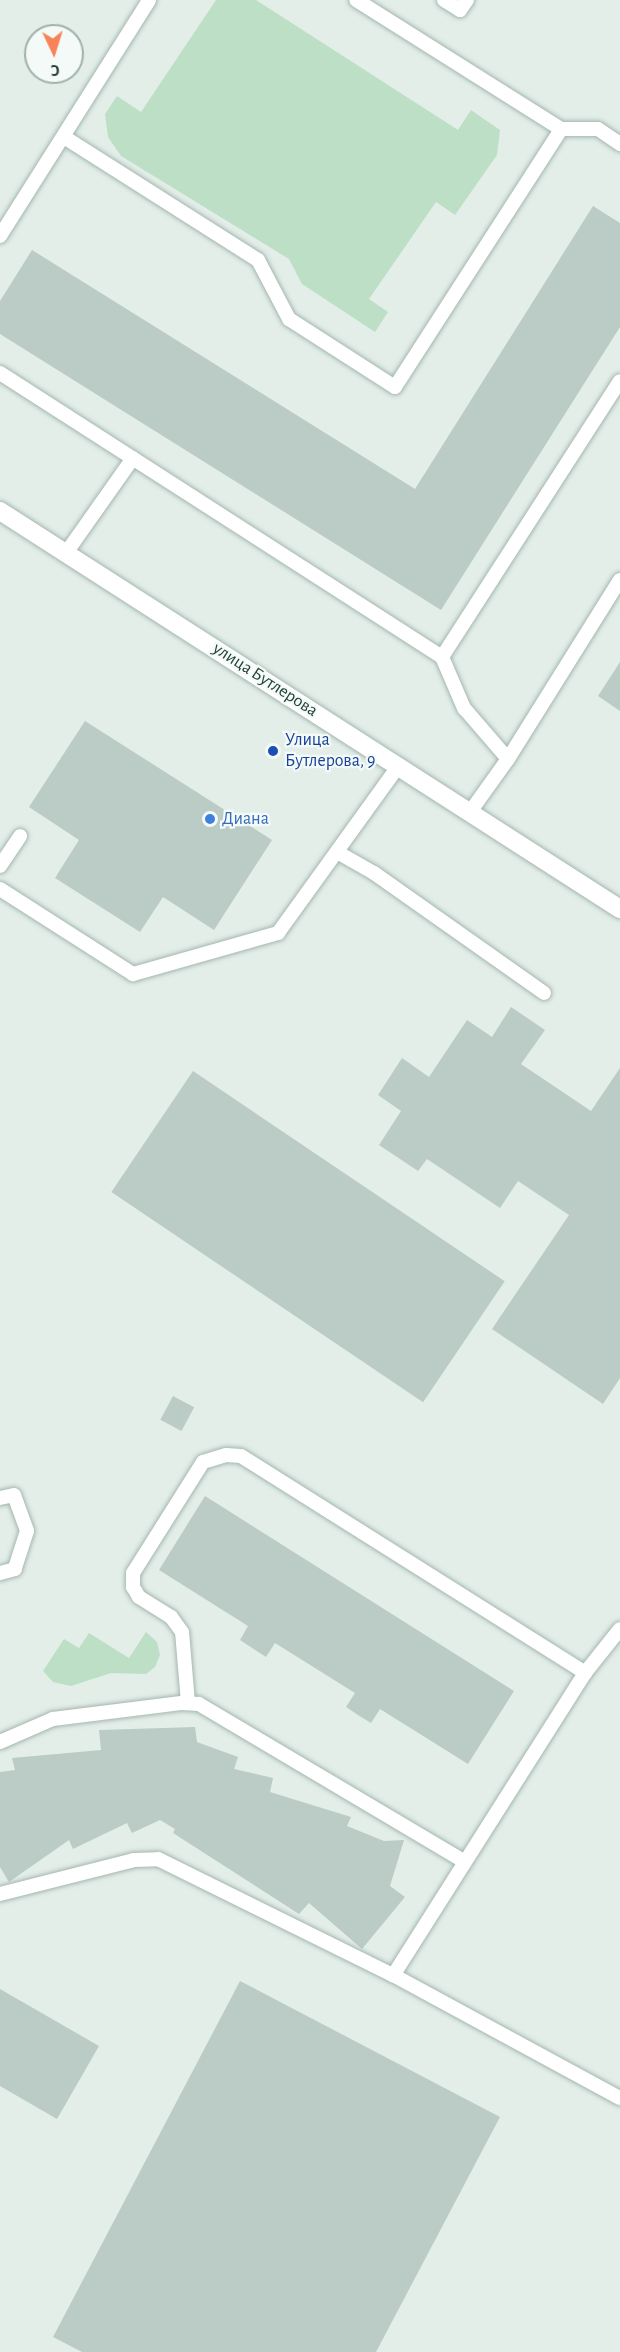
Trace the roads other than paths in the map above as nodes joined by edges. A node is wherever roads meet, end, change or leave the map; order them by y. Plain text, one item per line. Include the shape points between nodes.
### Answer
1 (149, 0) edge
2 (356, 0) edge
3 (444, 0) edge
4 (467, 0) edge
5 (561, 129) junction
6 (64, 137) junction
7 (620, 144) edge
8 (0, 236) edge
9 (0, 373) edge
10 (620, 381) edge
11 (133, 458) junction
12 (0, 511) edge
13 (66, 553) junction
14 (620, 580) edge
15 (442, 657) junction
16 (508, 759) junction
17 (399, 765) junction
18 (470, 812) junction
19 (20, 836) dead end
20 (337, 852) junction
21 (0, 866) edge
22 (0, 889) edge
23 (620, 909) edge
24 (544, 993) dead end
25 (0, 1498) edge
26 (0, 1573) edge
27 (620, 1629) edge
28 (585, 1672) junction
29 (188, 1703) junction
30 (0, 1742) edge
31 (465, 1862) junction
32 (0, 1894) edge
33 (393, 1975) junction
34 (620, 2098) edge

1 - 6 lane
2 - 5 lane
3 - 4 lane via 460,10
5 - 6 lane via 395,387 289,319 258,260
5 - 7 lane via 598,129
6 - 8 lane
9 - 11 lane
10 - 15 lane
11 - 13 lane
11 - 15 lane
12 - 13 street, улица Бутлерова
13 - 17 street, улица Бутлерова
14 - 16 lane
15 - 16 lane via 464,708
16 - 18 lane
17 - 18 street, улица Бутлерова
17 - 20 lane
18 - 23 street, улица Бутлерова
19 - 21 lane
20 - 22 lane via 278,933 132,974
20 - 24 lane via 374,873
25 - 26 lane via 14,1495 27,1531 15,1569
27 - 28 lane
28 - 29 lane via 241,1456 226,1455 203,1462 133,1573 133,1587 139,1597 171,1617 182,1632
28 - 31 lane
29 - 30 lane via 54,1719
29 - 31 lane via 208,1708
31 - 33 lane
32 - 33 lane via 134,1860 158,1859
33 - 34 lane

